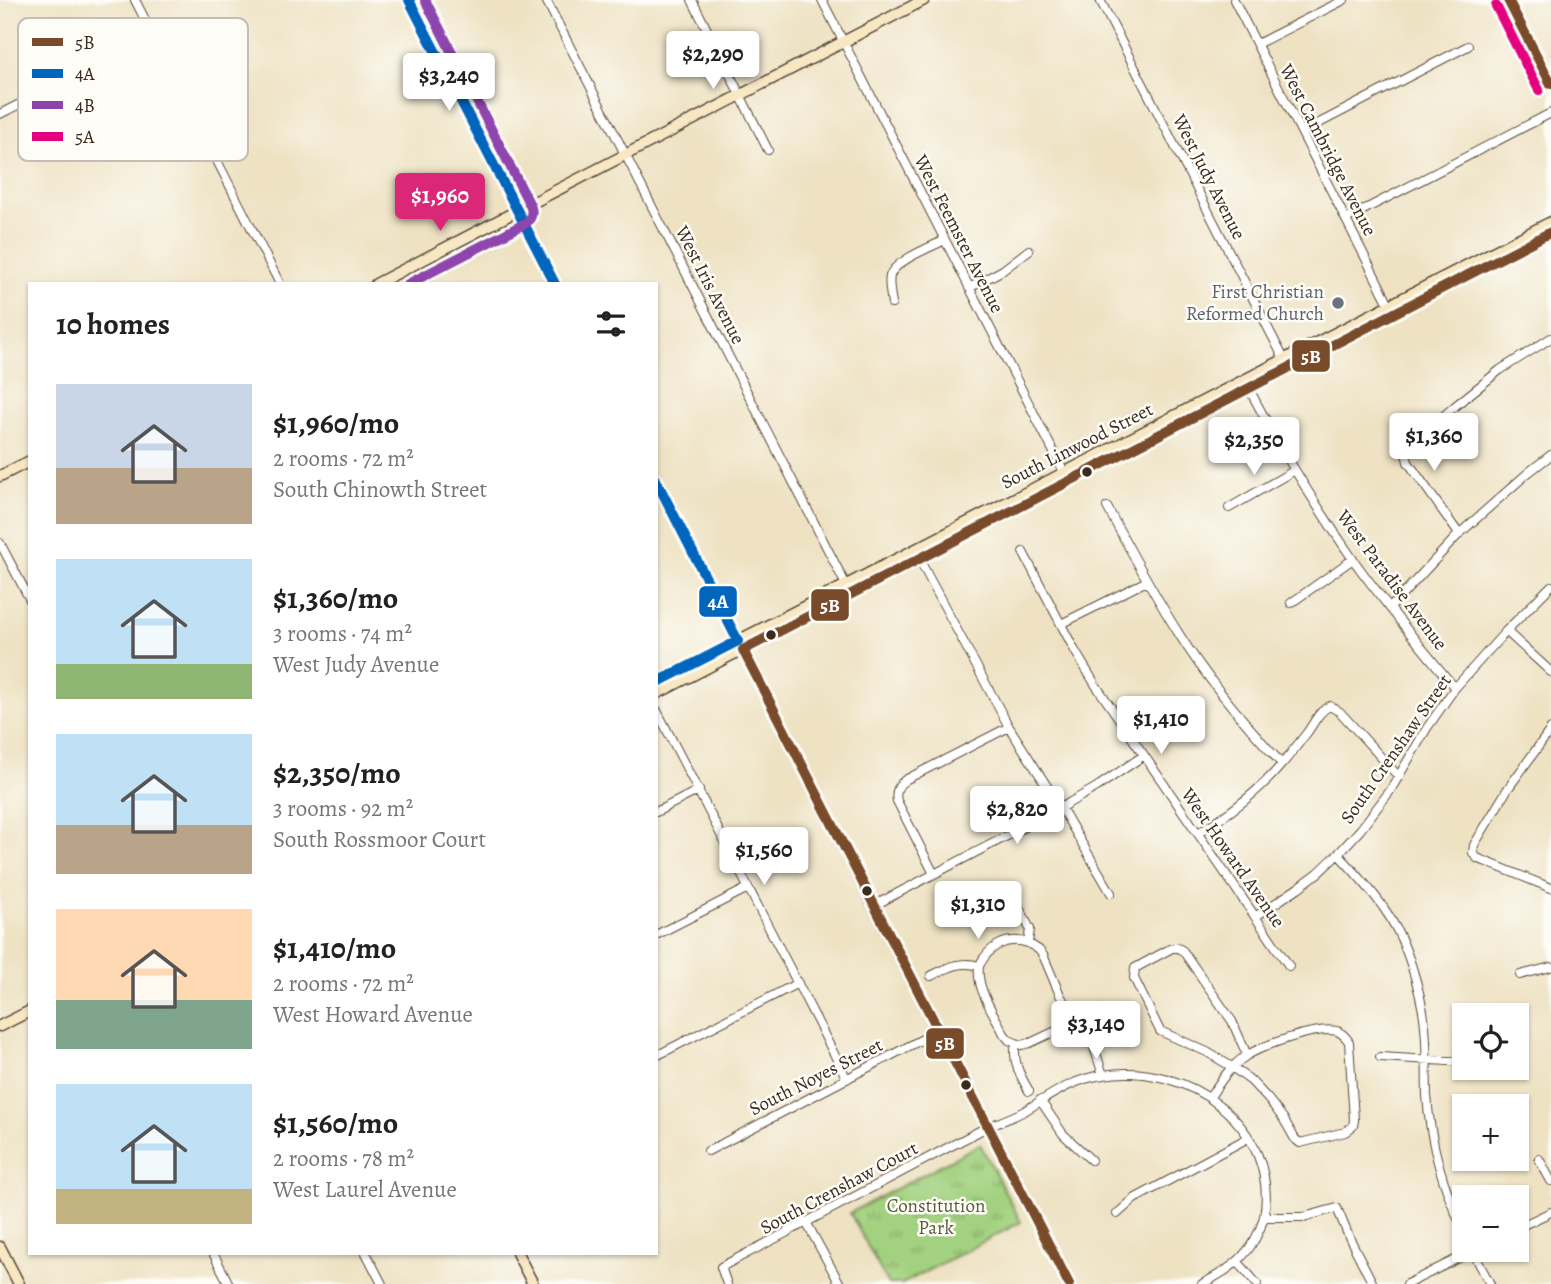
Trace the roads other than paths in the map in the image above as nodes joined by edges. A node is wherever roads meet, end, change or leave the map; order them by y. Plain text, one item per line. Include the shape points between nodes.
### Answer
1 (135, 0) edge
2 (409, 0) edge
3 (546, 0) edge
4 (692, 0) edge
5 (822, 0) edge
6 (924, 0) edge
7 (1100, 0) edge
8 (1234, 0) edge
9 (1344, 0) edge
10 (1508, 0) edge
11 (144, 18) edge
12 (843, 42) junction
13 (1257, 44) junction
14 (1468, 46) dead end
15 (1551, 84) edge
16 (740, 94) junction
17 (18, 105) edge
18 (1551, 113) edge
19 (0, 114) edge
20 (1302, 132) junction
21 (768, 150) dead end
22 (625, 154) junction
23 (217, 161) edge
24 (518, 211) junction
25 (1346, 219) junction
26 (1551, 222) edge
27 (1551, 232) edge
28 (945, 240) junction
29 (1029, 250) dead end
30 (279, 282) edge
31 (380, 282) edge
32 (554, 282) edge
33 (969, 288) junction
34 (892, 304) dead end
35 (1392, 310) junction
36 (1551, 338) edge
37 (1286, 364) junction
38 (1247, 384) junction
39 (1397, 428) dead end
40 (1412, 444) junction
41 (1551, 455) edge
42 (28, 462) edge
43 (1295, 470) junction
44 (0, 476) edge
45 (1066, 477) junction
46 (658, 484) edge
47 (1107, 508) dead end
48 (1229, 508) dead end
49 (1459, 534) junction
50 (0, 543) edge
51 (1023, 552) dead end
52 (919, 559) junction
53 (1353, 559) junction
54 (1147, 581) junction
55 (846, 585) junction
56 (1551, 586) edge
57 (860, 590) junction
58 (28, 596) edge
59 (1291, 603) dead end
60 (1390, 608) junction
61 (1061, 624) junction
62 (1506, 631) junction
63 (740, 645) junction
64 (1551, 672) edge
65 (658, 682) edge
66 (1455, 688) junction
67 (658, 693) edge
68 (658, 713) edge
69 (1009, 727) junction
70 (1551, 729) edge
71 (1143, 756) junction
72 (1282, 764) junction
73 (1399, 777) junction
74 (699, 790) junction
75 (1061, 808) junction
76 (658, 811) edge
77 (1198, 833) junction
78 (1338, 855) junction
79 (934, 874) junction
80 (748, 888) junction
81 (1551, 888) edge
82 (1011, 891) dead end
83 (1111, 893) dead end
84 (873, 906) junction
85 (1255, 917) junction
86 (658, 934) edge
87 (1028, 943) junction
88 (979, 966) junction
89 (1289, 966) dead end
90 (1551, 968) edge
91 (931, 975) dead end
92 (1520, 975) dead end
93 (798, 983) junction
94 (28, 1012) edge
95 (1077, 1021) junction
96 (0, 1026) edge
97 (938, 1031) junction
98 (1016, 1043) junction
99 (658, 1055) edge
100 (1247, 1055) junction
101 (1380, 1057) dead end
102 (1426, 1059) junction
103 (1452, 1061) edge
104 (1232, 1067) junction
105 (1103, 1074) junction
106 (847, 1079) junction
107 (1029, 1090) dead end
108 (1210, 1097) junction
109 (1040, 1100) junction
110 (987, 1127) junction
111 (1248, 1138) junction
112 (708, 1151) dead end
113 (1539, 1159) dead end
114 (1091, 1160) dead end
115 (1551, 1181) edge
116 (1452, 1204) edge
117 (1551, 1212) edge
118 (1117, 1213) dead end
119 (1264, 1217) junction
120 (806, 1222) junction
121 (1529, 1222) edge
122 (0, 1247) edge
123 (214, 1255) edge
124 (367, 1255) edge
125 (518, 1255) edge
126 (1452, 1261) edge
127 (1238, 1262) junction
128 (1479, 1262) edge
129 (19, 1284) edge
130 (229, 1284) edge
131 (382, 1284) edge
132 (533, 1284) edge
133 (727, 1284) edge
134 (840, 1284) edge
135 (1069, 1284) edge
136 (1202, 1284) edge
137 (1257, 1284) edge
138 (1373, 1284) edge
139 (1407, 1284) edge
140 (1490, 1284) edge

1 - 11 street
2 - 24 street
3 - 22 street, West Iris Avenue
4 - 16 street
5 - 12 street, West Feemster Avenue
6 - 12 street
7 - 37 street, West Judy Avenue
8 - 13 street, West Cambridge Avenue
9 - 13 street
10 - 15 street
12 - 16 street
12 - 28 street, West Feemster Avenue
13 - 20 street, West Cambridge Avenue
14 - 20 street
16 - 21 street
16 - 22 street
17 - 19 street
18 - 25 street
20 - 25 street, West Cambridge Avenue
22 - 24 street
22 - 55 street, West Iris Avenue
23 - 30 street
24 - 31 street
24 - 32 street
25 - 35 street, West Cambridge Avenue
26 - 35 street, South Linwood Street
27 - 35 street, South Linwood Street
28 - 33 street, West Feemster Avenue
28 - 34 street via 902,262 891,273
29 - 33 street
33 - 45 street, West Feemster Avenue
35 - 37 street, South Linwood Street
36 - 40 street via 1500,370
37 - 38 street, South Linwood Street
38 - 43 street, West Paradise Avenue
38 - 45 street, South Linwood Street
39 - 40 street
40 - 49 street via 1406,452 1408,462
41 - 49 street
42 - 44 street
43 - 48 street
43 - 53 street, West Paradise Avenue
45 - 52 street, South Linwood Street
45 - 55 street, South Linwood Street
46 - 63 street
47 - 54 street
49 - 60 street
50 - 58 street
51 - 61 street, West Howard Avenue
52 - 57 street, South Linwood Street
52 - 69 street
53 - 59 street
53 - 60 street, West Paradise Avenue
54 - 61 street
54 - 72 street via 1218,690
55 - 57 street
55 - 63 street, South Linwood Street
56 - 62 street, South Crenshaw Street
57 - 63 street, South Linwood Street
60 - 66 street, West Paradise Avenue
61 - 71 street, West Howard Avenue
62 - 64 street
62 - 66 street, South Crenshaw Street
63 - 65 street, South Linwood Street
63 - 67 street, South Linwood Street
63 - 84 street
66 - 73 street, South Crenshaw Street
68 - 74 street
69 - 75 street
69 - 79 street via 897,788 897,801
70 - 81 street via 1507,790 1473,853
71 - 75 street
71 - 77 street, West Howard Avenue
72 - 73 street via 1322,709 1330,706
72 - 77 street via 1232,811
73 - 78 street, South Crenshaw Street
74 - 76 street
74 - 80 street
75 - 79 street
75 - 83 street
77 - 85 street, West Howard Avenue
78 - 85 street, South Crenshaw Street
78 - 102 street via 1385,908 1400,938 1423,1010
79 - 84 street
80 - 86 street
80 - 93 street
82 - 87 street via 1030,929
84 - 97 street
85 - 89 street, West Howard Avenue
87 - 88 street via 1001,943 990,949
87 - 95 street via 1043,955
88 - 91 street via 964,963
88 - 98 street via 981,989 1004,1034
90 - 92 street
93 - 99 street
93 - 106 street
94 - 96 street
95 - 98 street via 1030,1043
95 - 105 street via 1094,1047
97 - 106 street, South Noyes Street
97 - 110 street
98 - 107 street via 1014,1058
100 - 104 street
100 - 104 street via 1232,1021 1183,951 1172,948 1135,968 1134,978 1160,1031
100 - 104 street via 1304,1033 1321,1030 1345,1035 1353,1126 1300,1143 1268,1099
101 - 102 street
102 - 103 street
102 - 116 street via 1434,1142
104 - 108 street
105 - 108 street via 1165,1077
105 - 109 street
106 - 112 street, South Noyes Street
108 - 111 street
109 - 110 street
109 - 114 street via 1063,1134
110 - 120 street, South Crenshaw Court
110 - 135 street
111 - 118 street via 1134,1199
111 - 119 street via 1265,1177
113 - 115 street
117 - 121 street
119 - 127 street
119 - 138 street via 1304,1217 1337,1208
120 - 133 street, South Crenshaw Court via 721,1267
120 - 134 street
122 - 129 street
123 - 130 street
124 - 131 street
125 - 132 street
126 - 139 street
127 - 136 street
127 - 137 street
128 - 140 street

